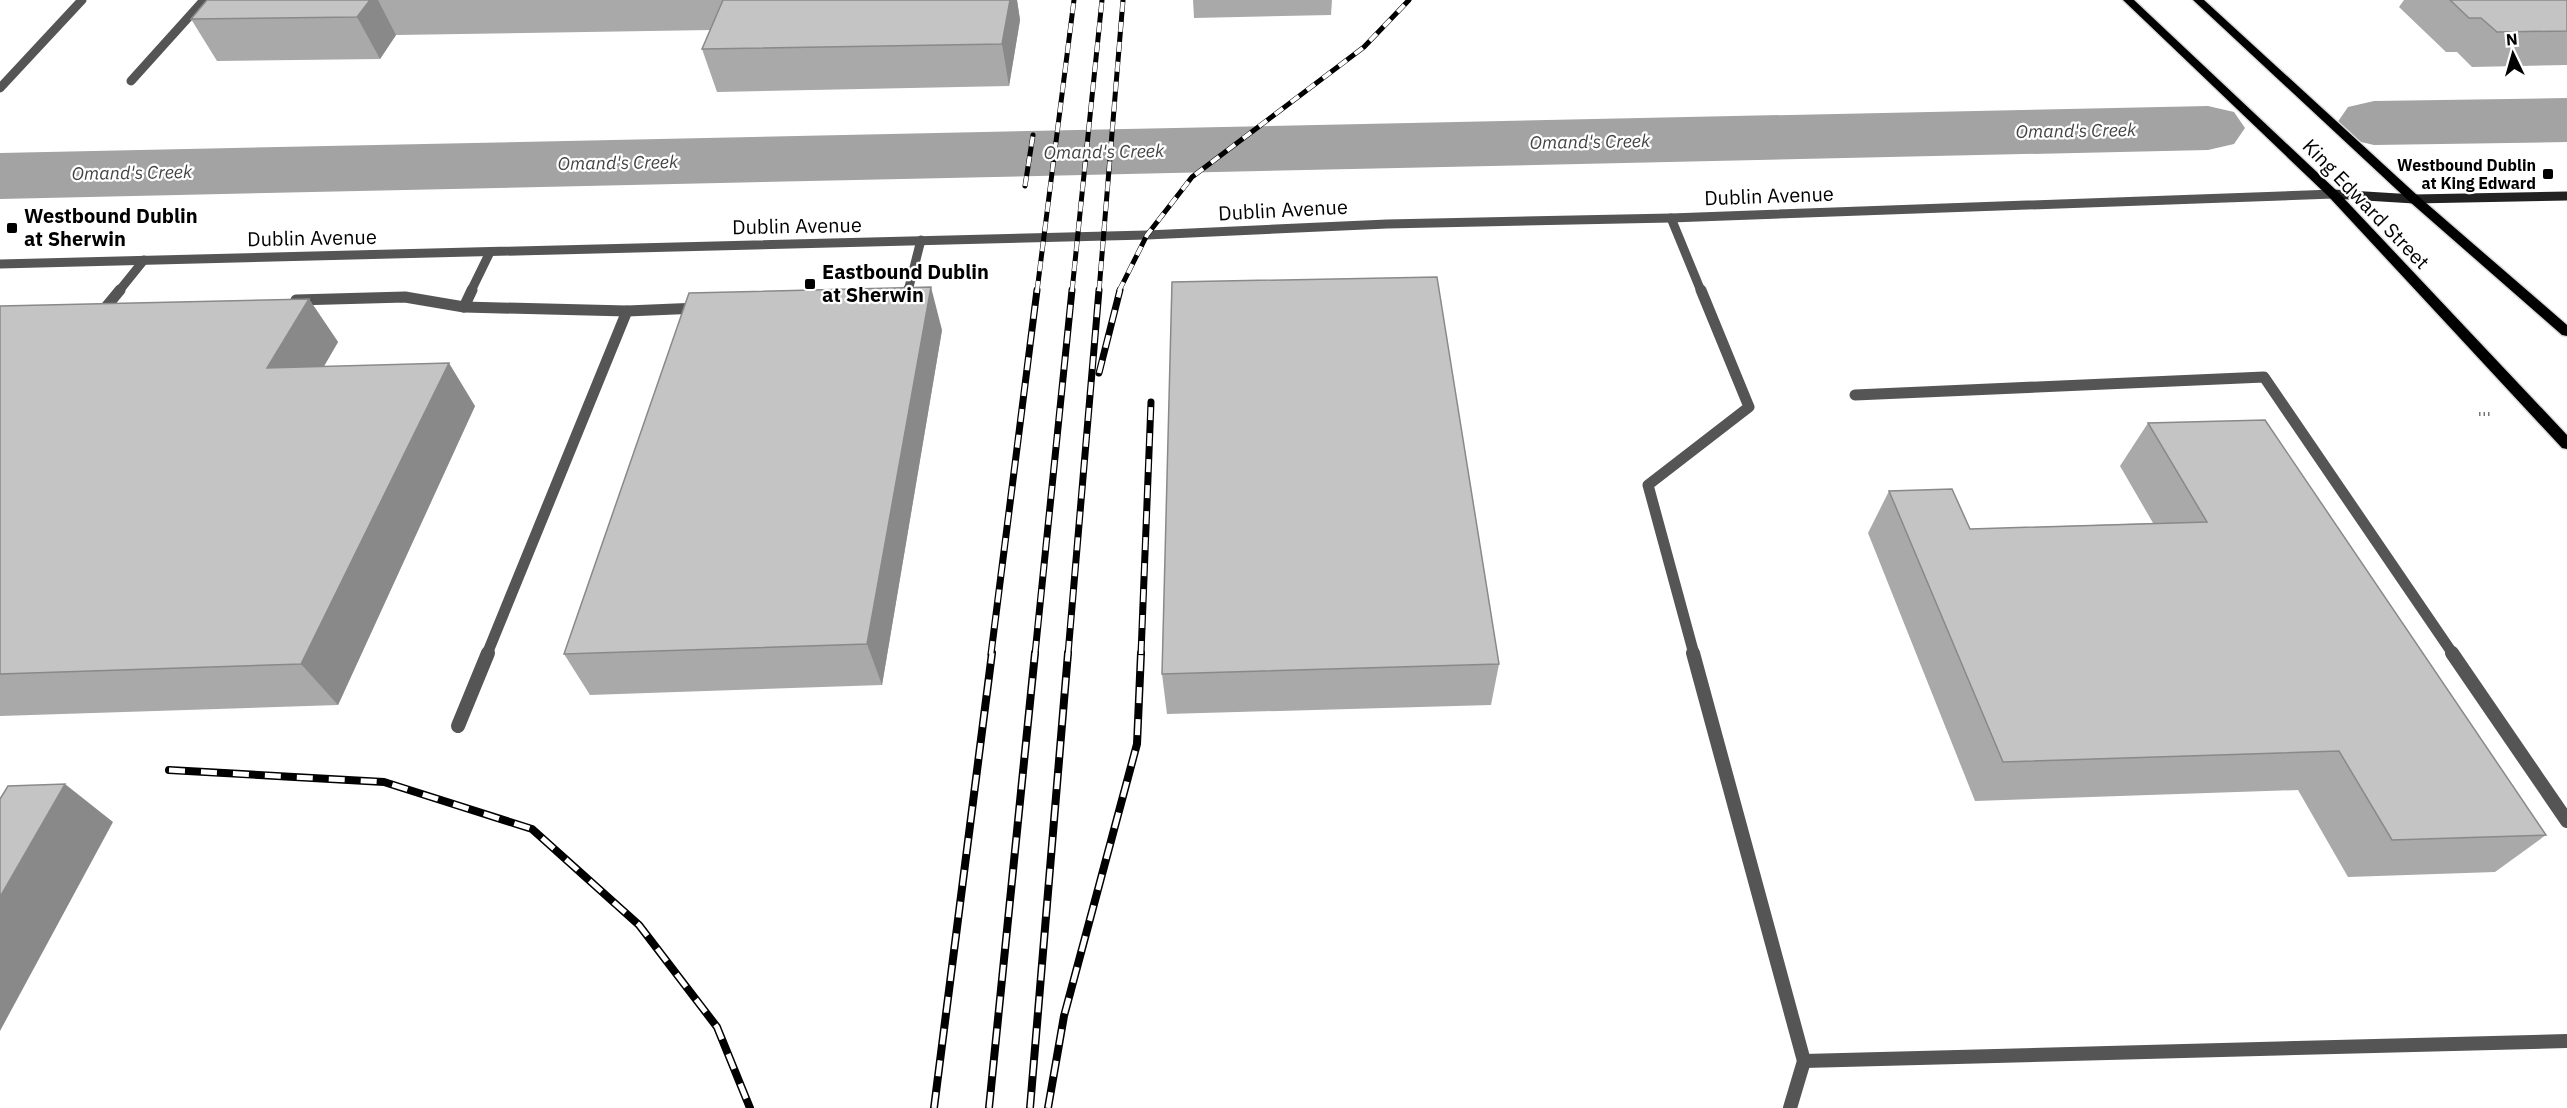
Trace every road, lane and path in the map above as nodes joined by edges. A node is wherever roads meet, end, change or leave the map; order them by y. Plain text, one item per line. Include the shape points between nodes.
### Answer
1 (82, 0) edge
2 (204, 0) edge
3 (2128, 0) edge
4 (2198, 0) edge
5 (131, 81) dead end
6 (0, 88) edge
7 (2333, 194) junction
8 (2567, 196) edge
9 (2414, 199) junction
10 (1671, 218) junction
11 (921, 240) junction
12 (490, 252) junction
13 (144, 260) junction
14 (0, 264) edge
15 (285, 300) edge
16 (894, 302) edge
17 (106, 307) junction
18 (117, 307) edge
19 (94, 308) edge
20 (464, 308) junction
21 (708, 308) edge
22 (627, 311) junction
23 (2567, 332) edge
24 (1855, 395) dead end
25 (2567, 444) edge
26 (458, 726) dead end
27 (2567, 821) edge
28 (2567, 1041) edge
29 (1804, 1061) junction
30 (1790, 1108) edge

1 - 6 street
2 - 5 street
3 - 7 main road, King Edward Street
4 - 9 main road, King Edward Street
7 - 9 main road, Dublin Avenue
7 - 10 street, Dublin Avenue
7 - 25 main road, King Edward Street
8 - 9 main road, Dublin Avenue
9 - 23 main road, King Edward Street
10 - 11 street, Dublin Avenue
10 - 29 street via 1749,407 1648,485
11 - 12 street, Dublin Avenue
11 - 16 street via 906,301
12 - 13 street, Dublin Avenue
12 - 20 street
13 - 14 street, Dublin Avenue
13 - 17 street
15 - 20 street via 405,297
17 - 18 street
17 - 19 street
20 - 22 street
21 - 22 street
22 - 26 street
24 - 27 street via 2264,377
28 - 29 street
29 - 30 street

